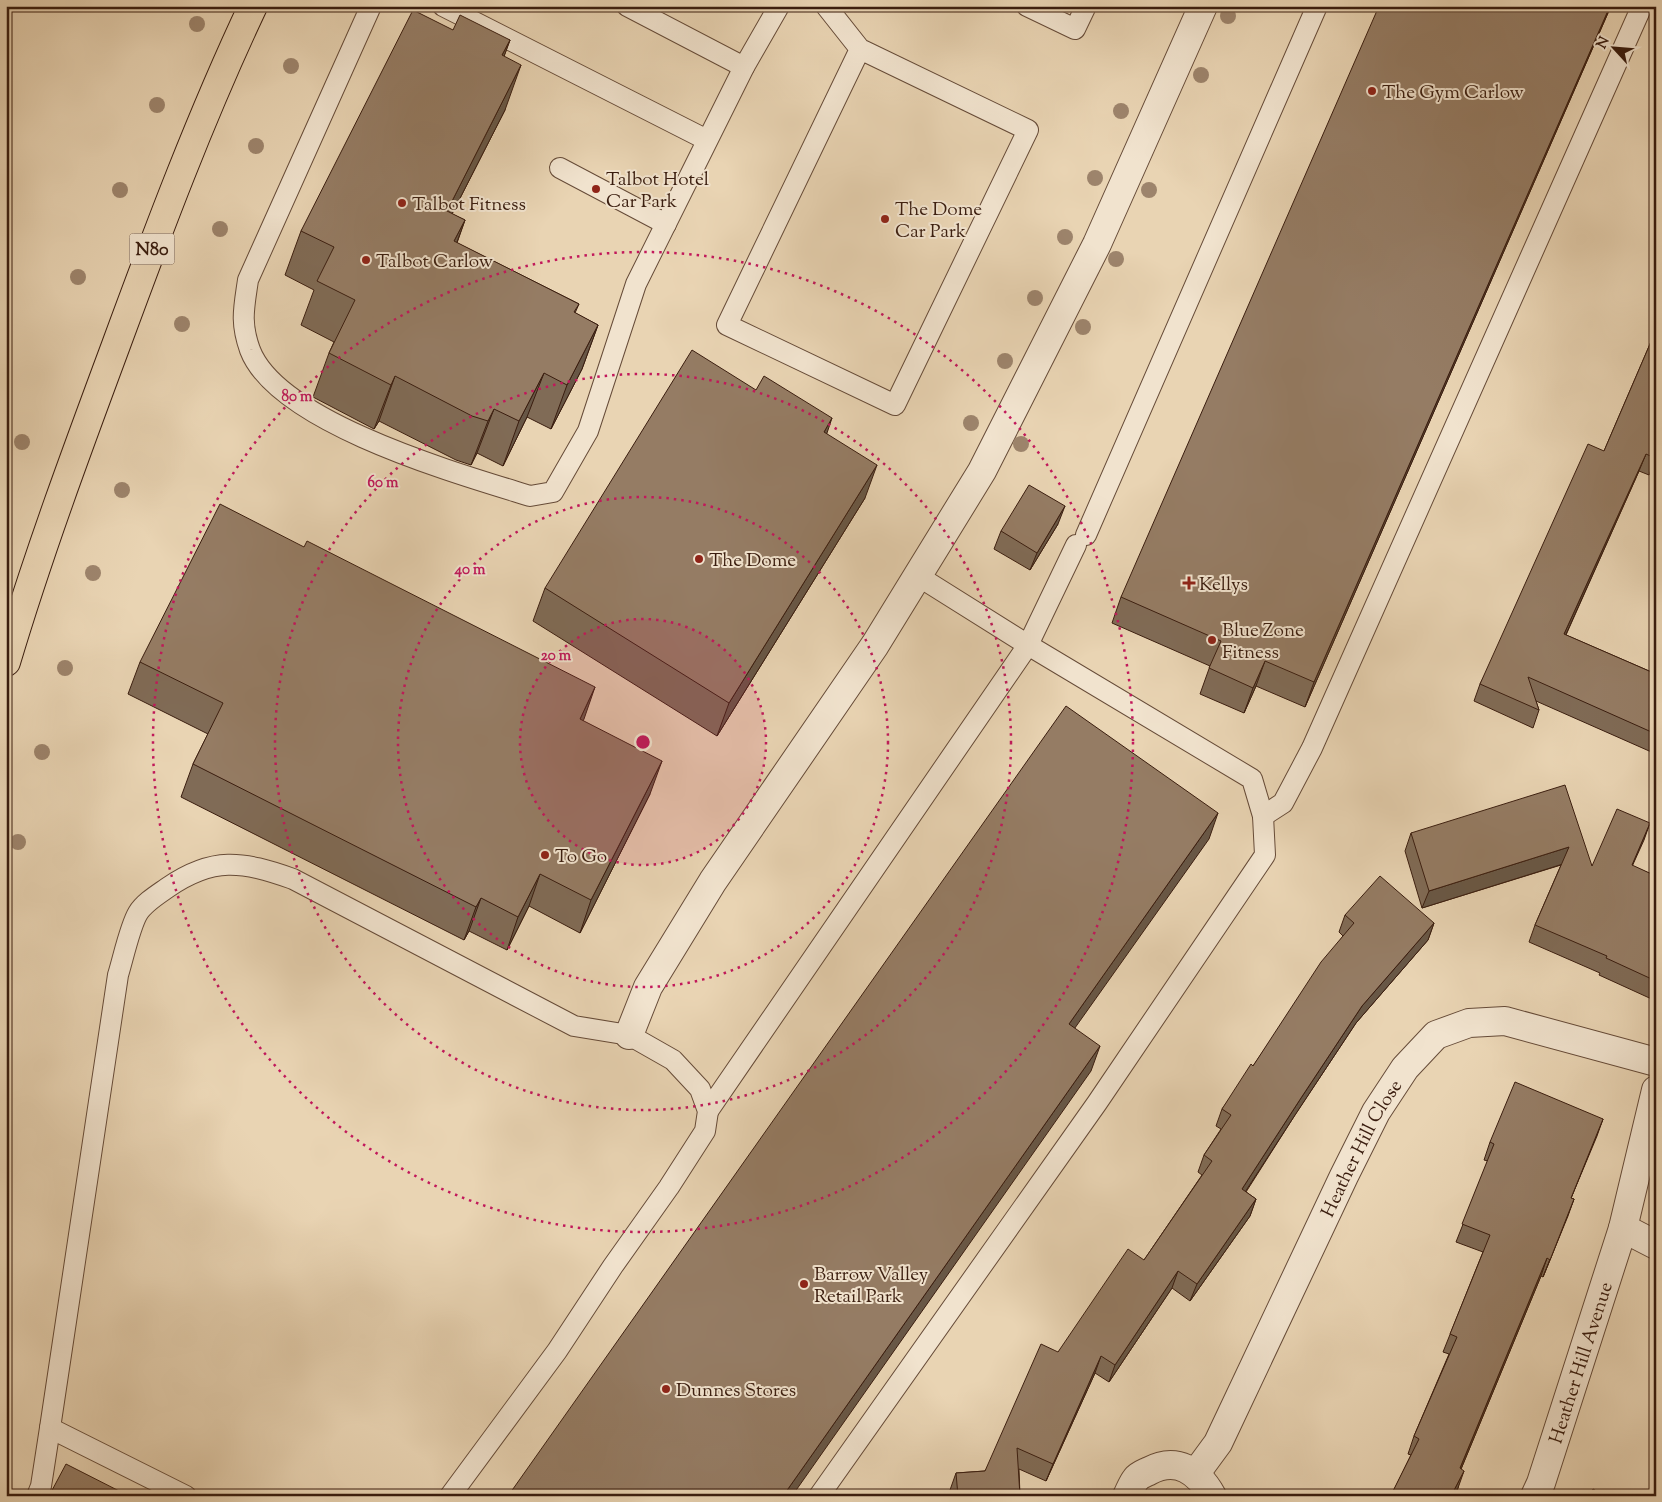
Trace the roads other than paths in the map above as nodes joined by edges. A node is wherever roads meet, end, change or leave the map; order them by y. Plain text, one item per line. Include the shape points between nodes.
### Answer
1 (253, 6) edge
2 (370, 6) edge
3 (443, 6) edge
4 (627, 6) edge
5 (778, 6) edge
6 (826, 6) edge
7 (1027, 6) edge
8 (1086, 6) edge
9 (1203, 6) edge
10 (1317, 6) edge
11 (1642, 6) edge
12 (860, 49) junction
13 (744, 67) junction
14 (707, 140) junction
15 (560, 168) dead end
16 (666, 224) junction
17 (918, 576) junction
18 (1028, 645) junction
19 (6, 662) edge
20 (1263, 816) junction
21 (629, 1035) junction
22 (1656, 1062) edge
23 (1656, 1090) edge
24 (708, 1111) junction
25 (1624, 1228) junction
26 (1656, 1245) edge
27 (50, 1428) junction
28 (1196, 1473) junction
29 (37, 1496) edge
30 (186, 1496) edge
31 (450, 1496) edge
32 (820, 1496) edge
33 (1127, 1496) edge
34 (1212, 1496) edge
35 (1534, 1496) edge

1 - 19 main road, N80 via 227,61 143,272 60,496
2 - 16 lane via 248,280 242,319 251,352 269,380 290,396 318,416 382,446 530,496 552,492 588,431 636,284
3 - 14 lane
4 - 13 lane
5 - 13 lane
6 - 12 lane
7 - 8 lane via 1075,29
9 - 17 street via 1088,261 982,471
10 - 18 lane via 1081,540
11 - 20 lane via 1312,748 1283,803
12 - 12 lane via 1028,130 895,406 727,325
13 - 14 lane
14 - 16 lane
15 - 16 lane
17 - 18 lane
17 - 21 street via 713,881 648,987
18 - 20 lane via 1252,779
18 - 24 lane
20 - 32 lane via 1264,855 1097,1103
21 - 24 lane via 673,1060 700,1089
21 - 27 lane via 574,1026 293,879 256,866 216,865 184,876 155,896 138,913 118,975
22 - 28 street, Heather Hill Close via 1505,1021 1469,1023 1436,1035 1405,1068 1376,1112 1218,1443
23 - 25 street, Heather Hill Avenue
24 - 31 lane via 705,1131 669,1187 557,1351
25 - 26 street
25 - 35 street, Heather Hill Avenue
27 - 29 lane
27 - 30 lane
28 - 33 street via 1183,1467 1160,1465 1137,1477
28 - 34 street via 1204,1480

